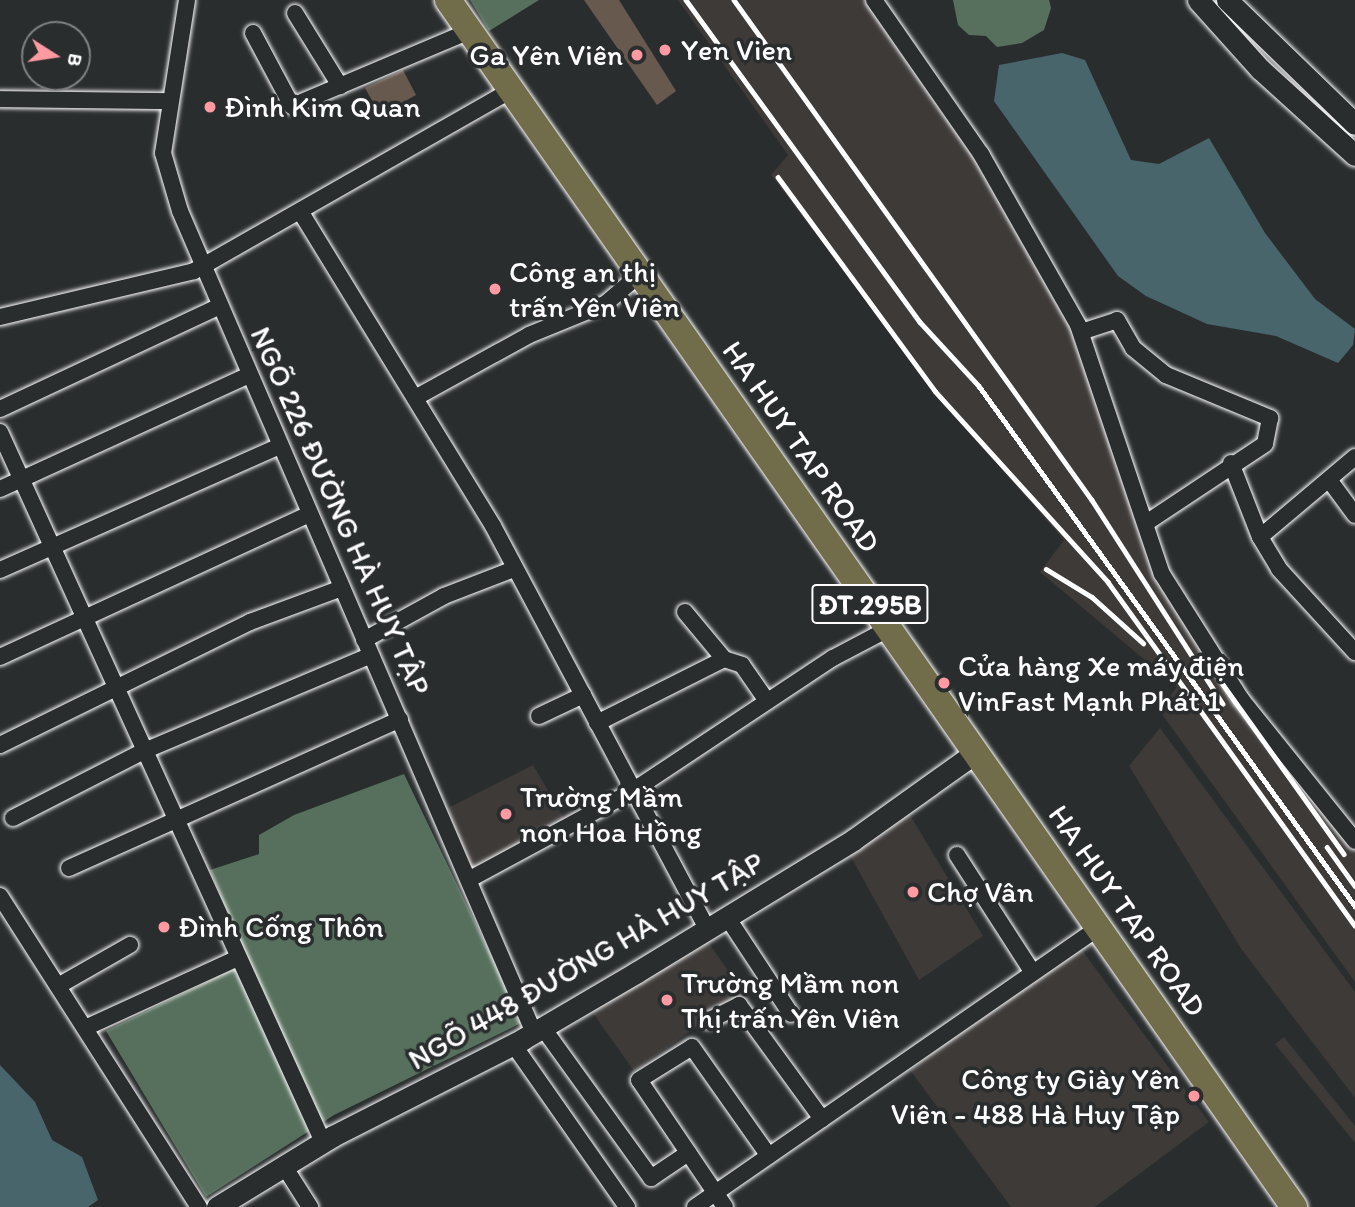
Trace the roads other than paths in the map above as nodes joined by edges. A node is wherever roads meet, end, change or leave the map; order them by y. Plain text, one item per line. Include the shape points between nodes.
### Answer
1 (187, 0) edge
2 (448, 0) edge
3 (874, 0) edge
4 (1198, 0) edge
5 (1227, 0) edge
6 (295, 13) dead end
7 (467, 32) junction
8 (253, 33) dead end
9 (340, 86) junction
10 (509, 91) junction
11 (0, 99) edge
12 (168, 101) junction
13 (1350, 120) edge
14 (1329, 134) junction
15 (1355, 155) edge
16 (300, 211) junction
17 (203, 266) junction
18 (639, 275) junction
19 (220, 306) junction
20 (0, 317) edge
21 (1081, 332) junction
22 (249, 375) junction
23 (415, 397) junction
24 (0, 409) edge
25 (0, 432) edge
26 (280, 446) junction
27 (1355, 457) edge
28 (1231, 463) junction
29 (20, 480) junction
30 (1330, 481) junction
31 (0, 489) edge
32 (310, 514) junction
33 (1355, 514) edge
34 (1146, 523) junction
35 (1260, 537) junction
36 (54, 546) junction
37 (514, 569) junction
38 (0, 570) edge
39 (342, 588) junction
40 (685, 612) dead end
41 (86, 621) junction
42 (888, 629) junction
43 (368, 647) junction
44 (1355, 652) edge
45 (0, 657) edge
46 (723, 659) junction
47 (116, 688) junction
48 (583, 695) junction
49 (767, 701) junction
50 (539, 716) dead end
51 (400, 719) junction
52 (597, 723) junction
53 (0, 745) edge
54 (144, 751) junction
55 (975, 753) junction
56 (631, 792) junction
57 (13, 818) dead end
58 (176, 821) junction
59 (1355, 841) edge
60 (957, 855) dead end
61 (69, 868) dead end
62 (470, 879) junction
63 (0, 896) edge
64 (727, 917) junction
65 (1098, 928) junction
66 (707, 929) junction
67 (130, 945) dead end
68 (238, 958) junction
69 (1033, 973) junction
70 (58, 986) junction
71 (791, 1014) dead end
72 (708, 1021) dead end
73 (85, 1028) junction
74 (538, 1030) junction
75 (513, 1044) junction
76 (822, 1119) junction
77 (323, 1142) junction
78 (688, 1153) junction
79 (769, 1156) junction
80 (284, 1166) junction
81 (715, 1193) junction
82 (199, 1207) edge
83 (217, 1207) edge
84 (310, 1207) edge
85 (627, 1207) edge
86 (695, 1207) edge
87 (725, 1207) edge
88 (1294, 1207) edge

1 - 12 street, NGÕ 226 ĐƯỜNG HÀ HUY TẬP
2 - 7 main road, HA HUY TAP ROAD / ĐT.295B
3 - 21 street via 981,154
4 - 14 street via 1260,69
5 - 13 street
6 - 9 street
7 - 9 street
7 - 10 main road, HA HUY TAP ROAD / ĐT.295B
8 - 9 street via 292,106
10 - 16 street
10 - 18 main road, HA HUY TAP ROAD / ĐT.295B
11 - 12 street
12 - 17 street, NGÕ 226 ĐƯỜNG HÀ HUY TẬP via 163,153
13 - 14 street
14 - 15 street
16 - 17 street
16 - 23 street
17 - 19 street, NGÕ 226 ĐƯỜNG HÀ HUY TẬP
17 - 20 street
18 - 23 street via 605,304 529,335
18 - 42 main road, HA HUY TAP ROAD / ĐT.295B
19 - 22 street, NGÕ 226 ĐƯỜNG HÀ HUY TẬP
19 - 24 street
21 - 28 street via 1117,320 1133,348 1166,375 1270,418 1265,444
21 - 34 street
22 - 26 street, NGÕ 226 ĐƯỜNG HÀ HUY TẬP
22 - 29 street
23 - 37 street
25 - 29 street
26 - 32 street, NGÕ 226 ĐƯỜNG HÀ HUY TẬP
26 - 36 street
27 - 30 street
28 - 34 street via 1192,497
28 - 35 street
29 - 31 street
29 - 36 street
30 - 33 street
30 - 35 street
32 - 39 street, NGÕ 226 ĐƯỜNG HÀ HUY TẬP
32 - 41 street
34 - 59 street via 1162,574 1241,699
35 - 44 street via 1299,595
36 - 38 street
36 - 41 street
37 - 43 street via 444,596
37 - 48 street
39 - 43 street, NGÕ 226 ĐƯỜNG HÀ HUY TẬP
39 - 47 street via 250,622
40 - 46 street
41 - 45 street
41 - 47 street
42 - 49 street
42 - 55 main road, HA HUY TAP ROAD / ĐT.295B
43 - 51 street, NGÕ 226 ĐƯỜNG HÀ HUY TẬP
43 - 54 street
46 - 49 street via 742,665
46 - 52 street
47 - 53 street
47 - 54 street
48 - 50 street
48 - 52 street
49 - 56 street
51 - 58 street
51 - 62 street, NGÕ 226 ĐƯỜNG HÀ HUY TẬP
52 - 56 street
54 - 57 street
54 - 58 street
55 - 64 street, NGÕ 448 ĐƯỜNG HÀ HUY TẬP via 853,840
55 - 65 main road, HA HUY TAP ROAD / ĐT.295B
56 - 62 street
56 - 66 street
58 - 61 street
58 - 68 street
60 - 69 street
62 - 74 street, NGÕ 226 ĐƯỜNG HÀ HUY TẬP
63 - 70 street
64 - 66 street, NGÕ 448 ĐƯỜNG HÀ HUY TẬP
64 - 71 street
65 - 69 street
65 - 88 main road, HA HUY TAP ROAD / ĐT.295B
66 - 74 street, NGÕ 448 ĐƯỜNG HÀ HUY TẬP
67 - 70 street
68 - 73 street
68 - 77 street
69 - 76 street
70 - 73 street
72 - 76 street via 739,1005
73 - 82 street
74 - 75 street, NGÕ 448 ĐƯỜNG HÀ HUY TẬP
74 - 78 street, NGÕ 226 ĐƯỜNG HÀ HUY TẬP via 651,1178
75 - 77 street, NGÕ 448 ĐƯỜNG HÀ HUY TẬP
75 - 85 street
76 - 79 street
77 - 80 street, NGÕ 448 ĐƯỜNG HÀ HUY TẬP
78 - 79 street via 639,1080 692,1047
78 - 81 street
79 - 81 street
80 - 83 street, NGÕ 448 ĐƯỜNG HÀ HUY TẬP
80 - 84 street
81 - 86 street
81 - 87 street

